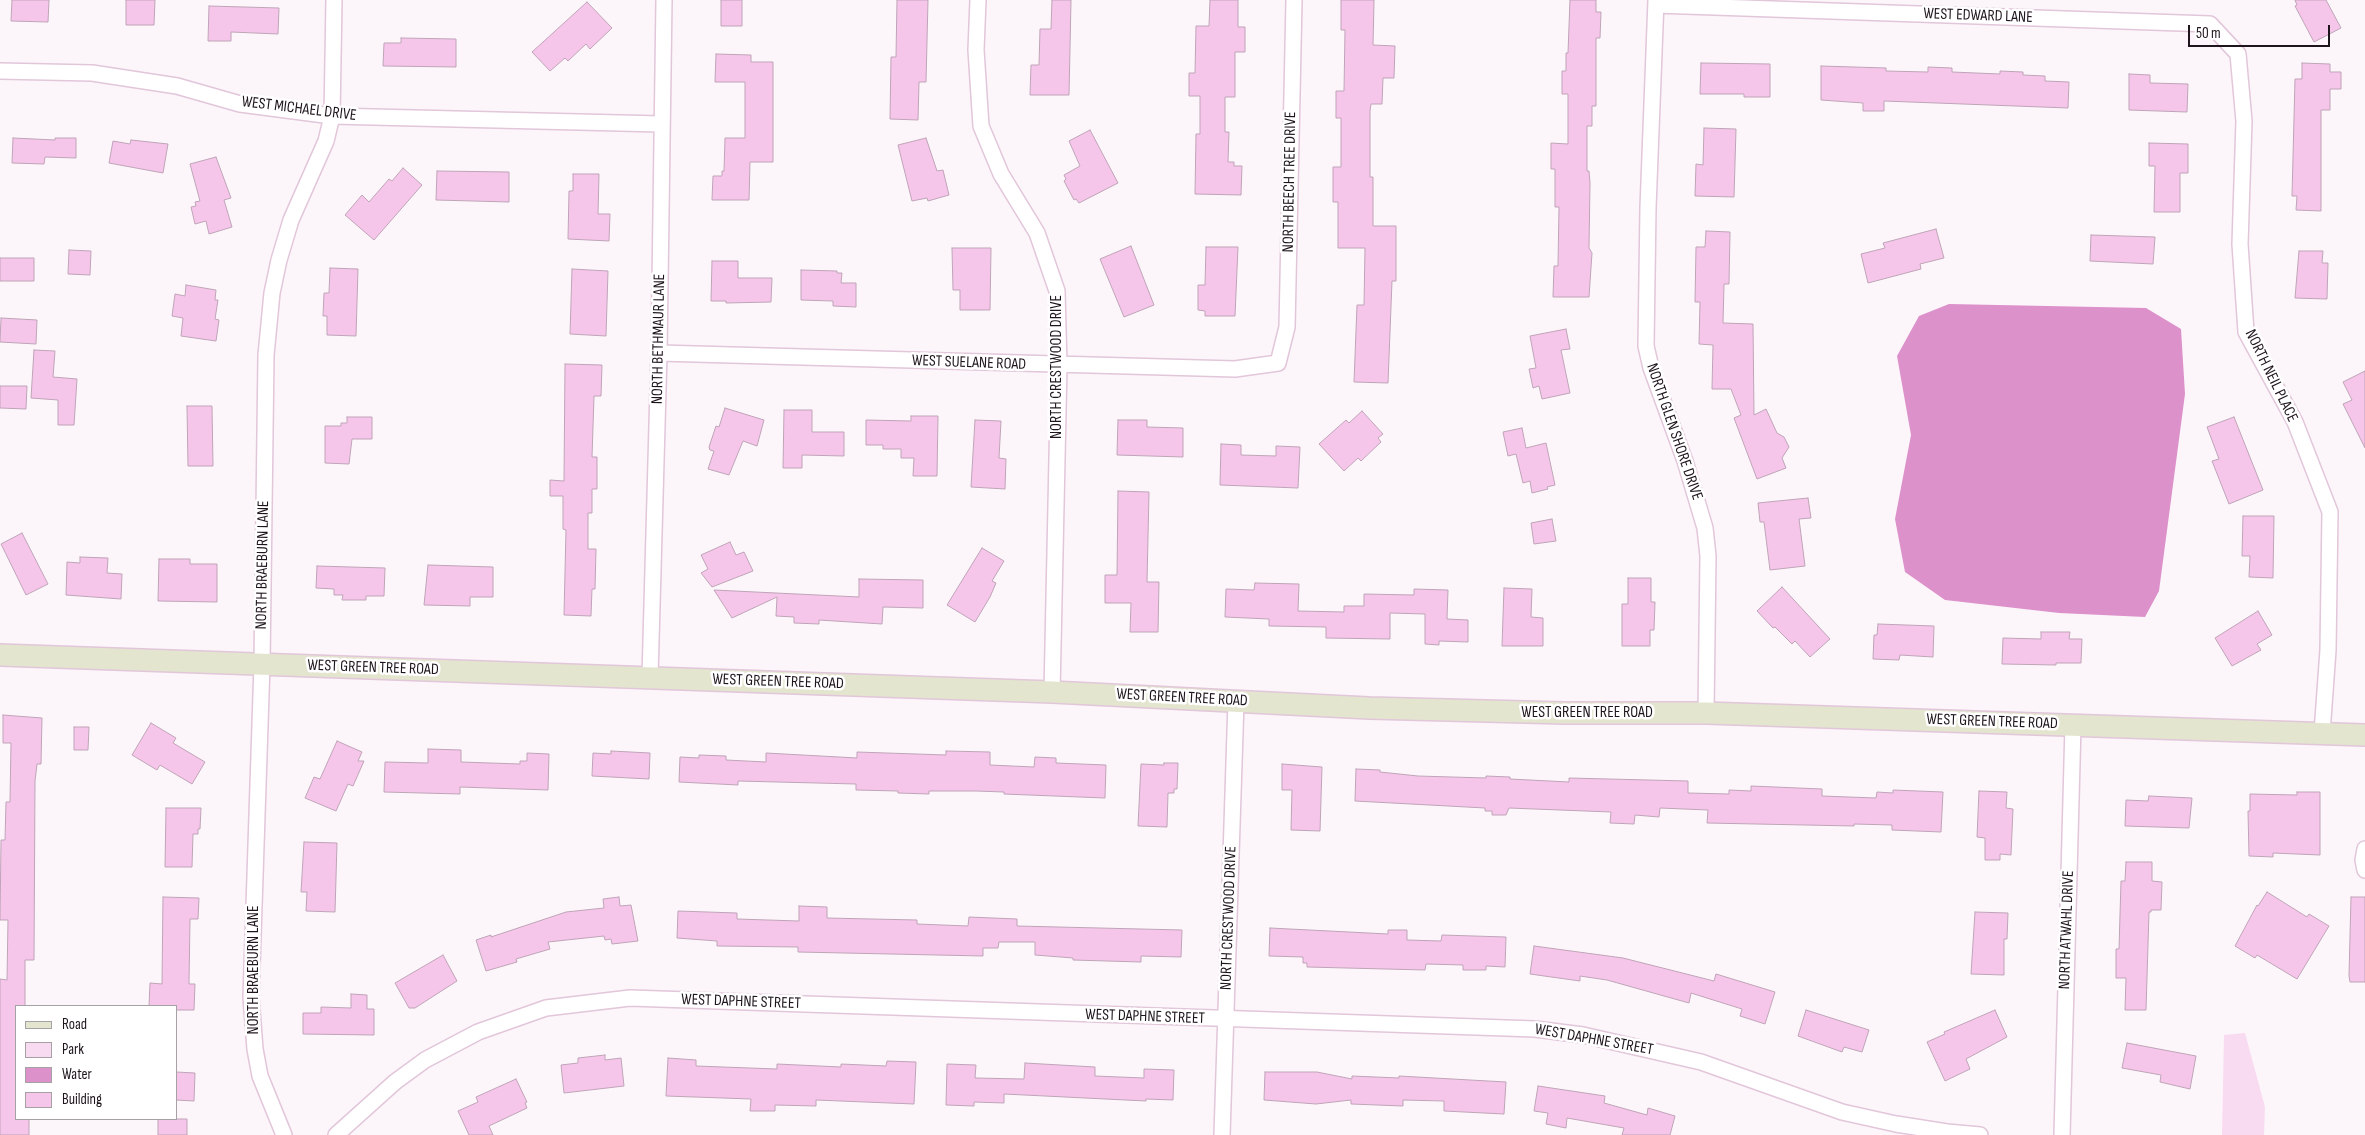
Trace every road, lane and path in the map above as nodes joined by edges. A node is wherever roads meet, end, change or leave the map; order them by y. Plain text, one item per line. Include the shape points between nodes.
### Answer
1 (334, 0) edge
2 (664, 0) edge
3 (978, 0) edge
4 (1294, 0) edge
5 (1656, 3) edge
6 (2210, 24) joint
7 (0, 71) edge
8 (332, 116) junction
9 (661, 124) junction
10 (659, 353) junction
11 (1278, 362) joint
12 (1059, 365) junction
13 (0, 655) edge
14 (262, 664) junction
15 (650, 677) junction
16 (1052, 692) junction
17 (1236, 701) junction
18 (1706, 713) junction
19 (2073, 725) junction
20 (2322, 733) junction
21 (2365, 735) edge
22 (2365, 849) edge
23 (2365, 870) edge
24 (1226, 1020) junction
25 (284, 1135) edge
26 (336, 1135) edge
27 (1222, 1135) edge
28 (1980, 1135) edge
29 (2062, 1135) edge

1 - 8 street, NORTH BRAEBURN LANE
2 - 9 street, NORTH BETHMAUR LANE
3 - 12 street, NORTH CRESTWOOD DRIVE via 976,50 981,126 1001,174 1037,233 1057,291
4 - 11 street, NORTH BEECH TREE DRIVE via 1287,327
5 - 6 street, WEST EDWARD LANE
5 - 18 street, NORTH GLEN SHORE DRIVE via 1646,346 1705,528 1708,556
6 - 20 street, NORTH NEIL PLACE via 2238,54 2244,121 2240,244 2246,332 2295,422 2330,512 2328,650
7 - 8 street, WEST MICHAEL DRIVE via 92,73 177,86 240,104
8 - 9 street, WEST MICHAEL DRIVE
8 - 14 street, NORTH BRAEBURN LANE via 326,141 291,220 279,260 268,323
9 - 10 street, NORTH BETHMAUR LANE
10 - 12 street, WEST SUELANE ROAD
10 - 15 street, NORTH BETHMAUR LANE
11 - 12 street, WEST SUELANE ROAD via 1235,369
12 - 16 street, NORTH CRESTWOOD DRIVE
13 - 14 street, WEST GREEN TREE ROAD
14 - 15 street, WEST GREEN TREE ROAD
14 - 25 street, NORTH BRAEBURN LANE via 252,1023 260,1076
15 - 16 street, WEST GREEN TREE ROAD
16 - 17 street, WEST GREEN TREE ROAD
17 - 18 street, WEST GREEN TREE ROAD via 1564,714
17 - 24 street, NORTH CRESTWOOD DRIVE
18 - 19 street, WEST GREEN TREE ROAD
19 - 20 street, WEST GREEN TREE ROAD
19 - 29 street, NORTH ATWAHL DRIVE
20 - 21 street, WEST GREEN TREE ROAD
22 - 23 street via 2362,860
24 - 26 street, WEST DAPHNE STREET via 630,998 584,1002 546,1008 512,1019 450,1046 395,1082
24 - 27 street, NORTH CRESTWOOD DRIVE
24 - 28 street, WEST DAPHNE STREET via 1535,1028 1583,1035 1701,1062 1842,1112 1896,1124

